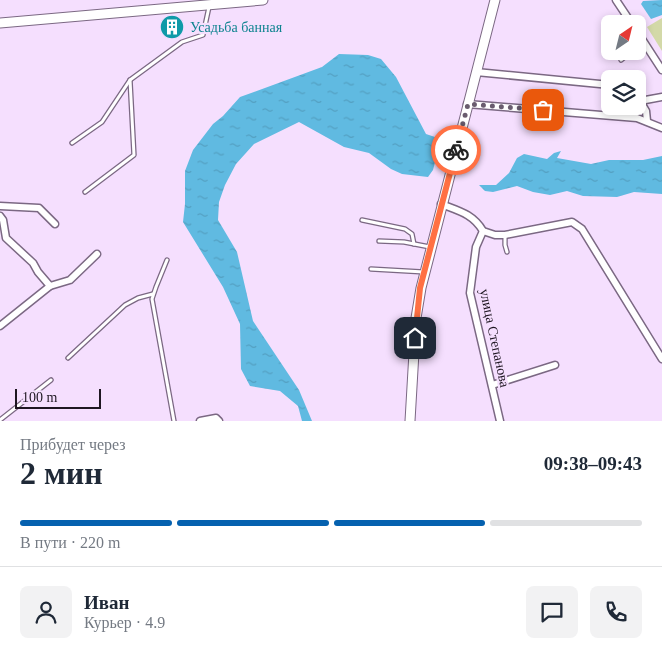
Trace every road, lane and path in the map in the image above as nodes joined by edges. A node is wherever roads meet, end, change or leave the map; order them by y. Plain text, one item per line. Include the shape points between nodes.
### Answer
1 (263, 0) edge
2 (495, 0) edge
3 (616, 0) edge
4 (210, 4) junction
5 (626, 15) edge
6 (0, 23) edge
7 (646, 51) edge
8 (662, 70) edge
9 (476, 72) junction
10 (130, 80) junction
11 (601, 84) edge
12 (662, 97) edge
13 (646, 98) edge
14 (468, 104) junction
15 (646, 111) edge
16 (648, 121) junction
17 (662, 128) edge
18 (72, 143) dead end
19 (85, 192) dead end
20 (441, 204) junction
21 (0, 206) edge
22 (0, 216) edge
23 (362, 220) dead end
24 (55, 224) dead end
25 (483, 232) junction
26 (505, 235) junction
27 (379, 241) dead end
28 (414, 244) junction
29 (430, 247) junction
30 (507, 252) dead end
31 (97, 254) dead end
32 (167, 260) dead end
33 (371, 270) dead end
34 (424, 272) junction
35 (50, 286) junction
36 (153, 294) junction
37 (3, 324) edge
38 (68, 358) dead end
39 (662, 359) edge
40 (555, 365) dead end
41 (51, 380) dead end
42 (492, 385) junction
43 (0, 420) edge
44 (174, 421) edge
45 (200, 421) edge
46 (219, 421) edge
47 (410, 421) edge
48 (500, 421) edge

1 - 4 main road
2 - 9 main road
3 - 5 street
4 - 6 main road
4 - 10 lane via 203,35 182,42
7 - 8 street
9 - 11 street
9 - 14 main road
10 - 18 lane via 102,122
10 - 19 lane via 134,155
12 - 13 street
14 - 16 street
14 - 20 main road
15 - 16 street
16 - 17 street
20 - 25 street via 473,218
20 - 29 main road
21 - 24 street via 39,208
22 - 35 street via 6,238 33,263
23 - 28 lane via 405,229 412,234
25 - 26 street
25 - 42 street, улица Степанова via 476,247 470,293
26 - 30 lane
26 - 39 street via 572,222 582,229
27 - 28 lane
28 - 29 lane
29 - 34 main road
31 - 35 street via 70,280
32 - 36 lane
33 - 34 lane
34 - 47 main road via 416,318
35 - 37 street
36 - 38 lane via 125,305
36 - 44 lane
40 - 42 street
41 - 43 lane
42 - 48 street, улица Степанова
45 - 46 street via 216,418

